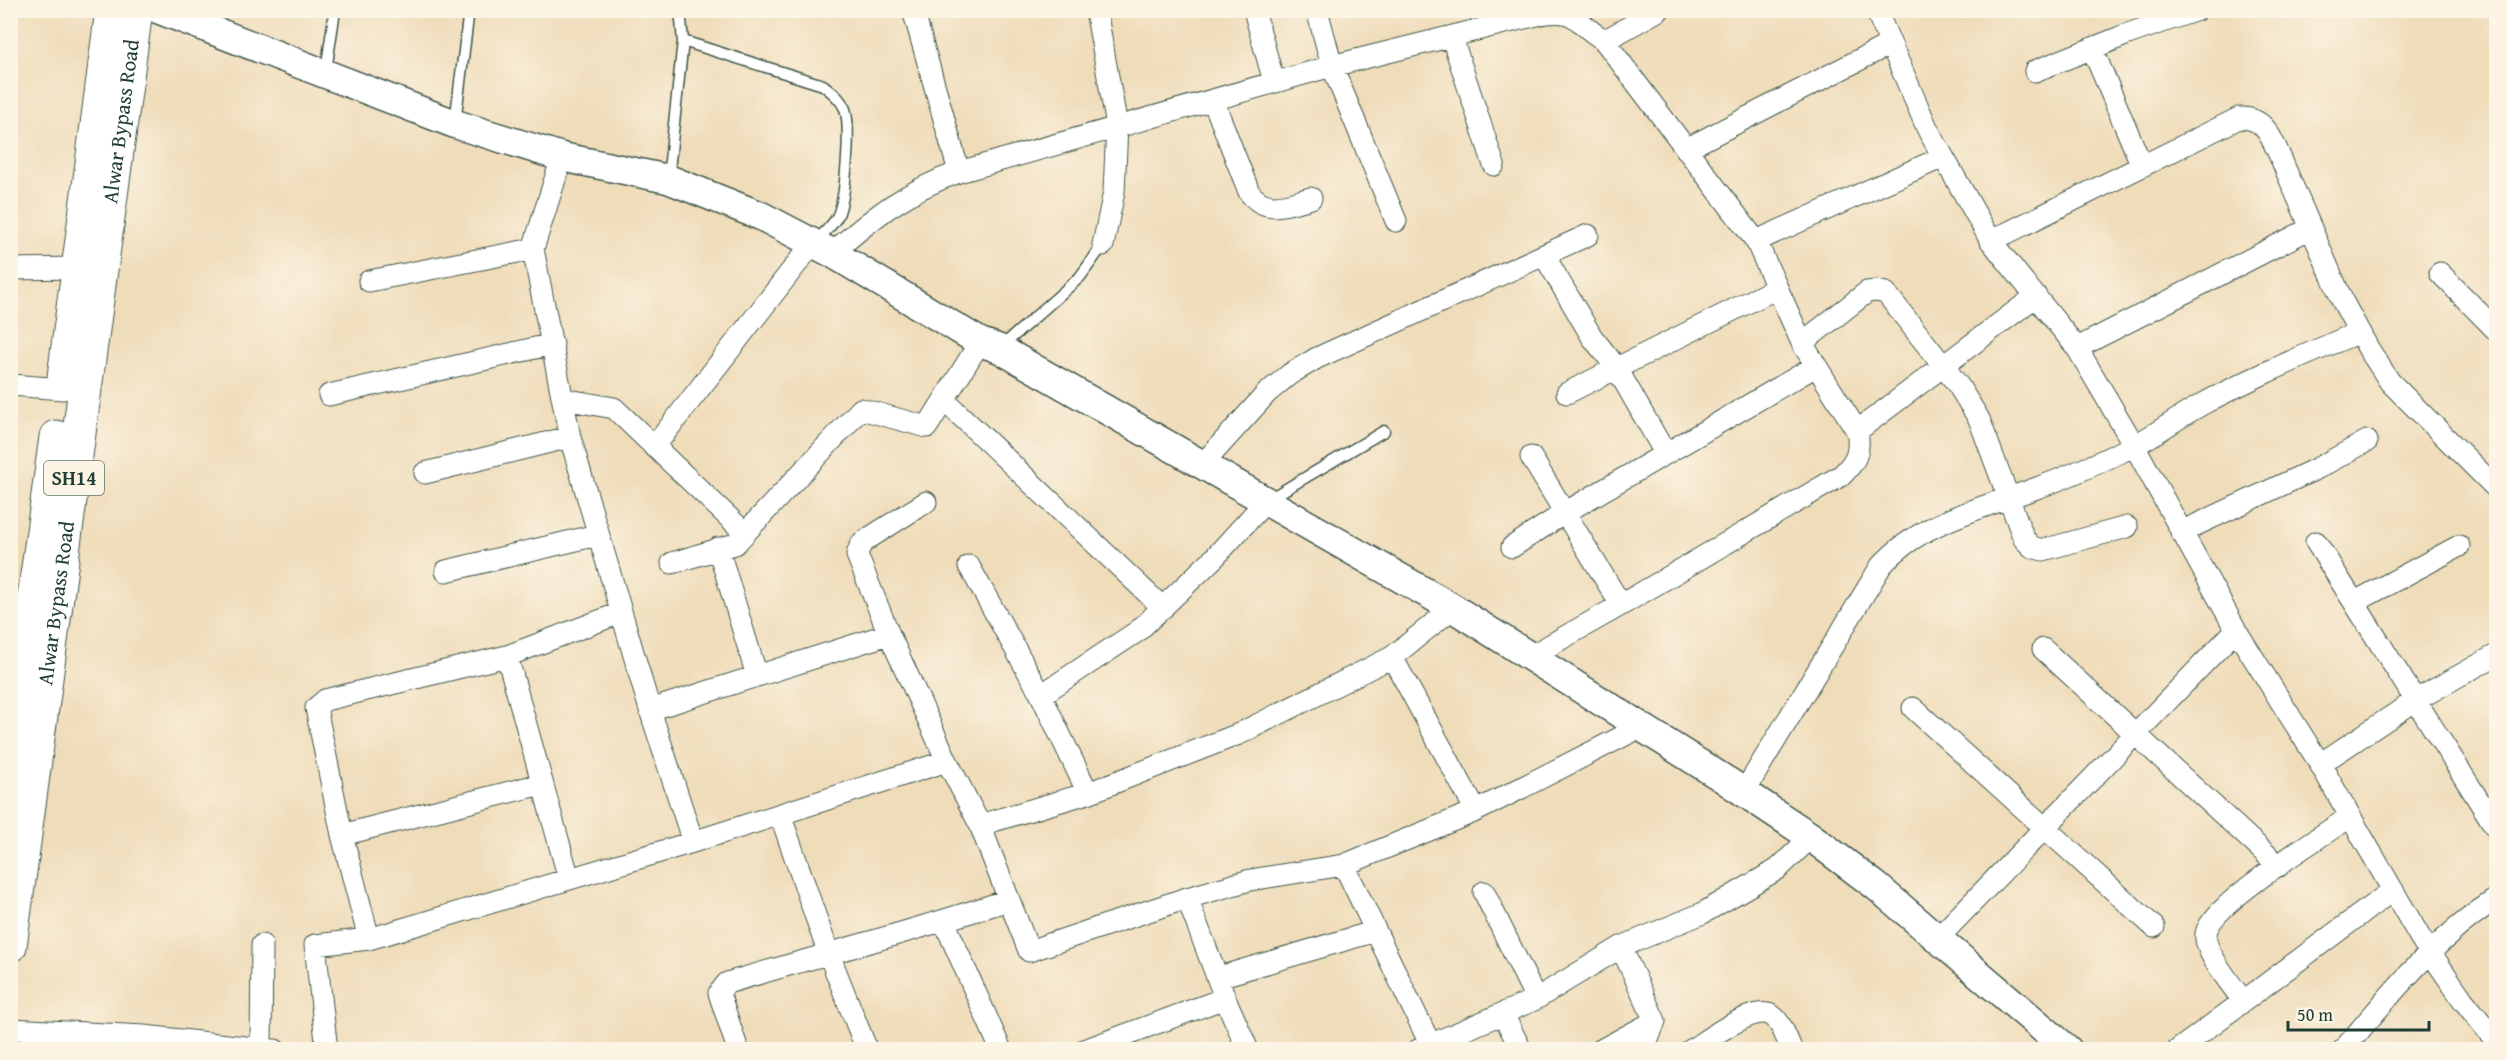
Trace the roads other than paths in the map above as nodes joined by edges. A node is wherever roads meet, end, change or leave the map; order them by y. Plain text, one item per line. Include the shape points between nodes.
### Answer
1 (112, 10) edge
2 (335, 10) edge
3 (469, 10) edge
4 (680, 10) edge
5 (912, 10) edge
6 (1096, 10) edge
7 (1254, 10) edge
8 (1317, 10) edge
9 (1659, 10) edge
10 (1876, 10) edge
11 (2197, 10) edge
12 (164, 12) edge
13 (1452, 38) junction
14 (1603, 39) junction
15 (682, 41) junction
16 (1890, 44) junction
17 (2092, 48) junction
18 (1332, 66) junction
19 (2035, 71) dead end
20 (325, 75) junction
21 (1274, 82) junction
22 (1213, 99) junction
23 (454, 124) junction
24 (1117, 126) junction
25 (1686, 149) junction
26 (562, 156) junction
27 (1943, 157) junction
28 (1494, 165) dead end
29 (2142, 166) junction
30 (958, 172) junction
31 (668, 179) junction
32 (1311, 198) dead end
33 (1396, 221) dead end
34 (2311, 228) junction
35 (1588, 235) dead end
36 (1756, 241) junction
37 (1992, 241) junction
38 (1103, 245) joint
39 (823, 248) junction
40 (533, 249) junction
41 (1544, 255) junction
42 (79, 268) junction
43 (10, 269) edge
44 (2440, 273) dead end
45 (369, 281) dead end
46 (1777, 288) junction
47 (2036, 296) junction
48 (2496, 330) edge
49 (2359, 332) junction
50 (1802, 343) junction
51 (553, 344) junction
52 (990, 345) junction
53 (2077, 348) junction
54 (1943, 365) junction
55 (1816, 366) junction
56 (1616, 367) junction
57 (10, 386) edge
58 (63, 389) junction
59 (1567, 393) dead end
60 (329, 394) dead end
61 (563, 399) junction
62 (944, 400) junction
63 (1384, 431) dead end
64 (1857, 431) junction
65 (570, 437) junction
66 (2367, 441) dead end
67 (2134, 445) junction
68 (654, 447) junction
69 (1665, 453) junction
70 (1531, 456) dead end
71 (1202, 465) junction
72 (425, 473) dead end
73 (2496, 488) edge
74 (2010, 498) junction
75 (1266, 501) junction
76 (926, 502) dead end
77 (1566, 512) junction
78 (2127, 527) dead end
79 (744, 532) junction
80 (2181, 532) junction
81 (597, 535) junction
82 (2316, 542) dead end
83 (2458, 546) dead end
84 (1512, 547) dead end
85 (718, 548) junction
86 (672, 562) dead end
87 (969, 566) dead end
88 (446, 571) dead end
89 (2355, 602) junction
90 (1622, 605) junction
91 (1162, 608) junction
92 (1453, 608) junction
93 (620, 613) junction
94 (2236, 630) junction
95 (889, 634) junction
96 (2043, 649) dead end
97 (507, 656) junction
98 (1531, 656) junction
99 (2496, 656) edge
100 (1392, 657) junction
101 (757, 676) junction
102 (1041, 695) junction
103 (2416, 700) junction
104 (1913, 708) dead end
105 (650, 710) junction
106 (1641, 728) junction
107 (2136, 734) junction
108 (947, 761) junction
109 (2320, 764) junction
110 (10, 771) edge
111 (542, 784) junction
112 (1088, 792) junction
113 (1744, 792) junction
114 (1476, 811) junction
115 (780, 814) junction
116 (2350, 816) junction
117 (980, 825) junction
118 (2046, 827) junction
119 (2496, 828) edge
120 (342, 835) junction
121 (1810, 837) junction
122 (693, 842) junction
123 (1344, 865) junction
124 (2278, 866) junction
125 (569, 879) junction
126 (2393, 890) junction
127 (1484, 892) dead end
128 (1187, 898) junction
129 (2496, 899) edge
130 (1008, 900) junction
131 (944, 921) junction
132 (2154, 927) dead end
133 (1376, 931) junction
134 (1939, 938) junction
135 (369, 939) junction
136 (262, 945) dead end
137 (10, 946) edge
138 (1621, 947) junction
139 (828, 952) junction
140 (2430, 952) junction
141 (1219, 977) junction
142 (1225, 998) junction
143 (1536, 999) junction
144 (2243, 1001) junction
145 (1503, 1014) junction
146 (1655, 1021) junction
147 (24, 1030) edge
148 (2496, 1041) edge
149 (143, 1043) edge
150 (1427, 1048) edge
151 (268, 1049) edge
152 (327, 1050) edge
153 (738, 1050) edge
154 (867, 1050) edge
155 (1001, 1050) edge
156 (1084, 1050) edge
157 (1248, 1050) edge
158 (1521, 1050) edge
159 (1601, 1050) edge
160 (1644, 1050) edge
161 (1691, 1050) edge
162 (1792, 1050) edge
163 (2068, 1050) edge
164 (2178, 1050) edge
165 (2343, 1050) edge

1 - 42 main road, Alwar Bypass Road / SH14
2 - 20 lane
3 - 23 lane
4 - 15 lane
5 - 30 street
6 - 24 street
7 - 21 street
8 - 18 street
9 - 14 street
10 - 16 street
11 - 17 street
12 - 20 street
12 - 137 main road, Alwar Bypass Road / SH14
13 - 14 street via 1553,12 1580,18
13 - 18 street
13 - 28 street
14 - 25 street
15 - 31 lane
15 - 39 lane via 823,85 837,95 849,128 842,205
16 - 25 street
16 - 27 street
17 - 19 street
17 - 29 street
18 - 21 street
18 - 33 street
20 - 23 street
21 - 22 street
22 - 24 street
22 - 32 street via 1249,192 1257,202 1270,207
23 - 26 street
24 - 30 street
24 - 38 street via 1114,192
25 - 36 street
26 - 31 street
26 - 40 street
27 - 36 street
27 - 37 street
29 - 34 street via 2239,118 2250,118 2268,131
29 - 37 street
30 - 39 street via 903,196
31 - 39 street via 761,216
34 - 49 street
34 - 53 street
35 - 41 street
36 - 46 street
37 - 47 street
38 - 52 lane via 1080,277
39 - 52 street
39 - 68 street
40 - 45 street
40 - 51 street
41 - 56 street via 1586,329
41 - 71 street via 1317,358 1290,374
42 - 43 street
42 - 58 main road, Alwar Bypass Road / SH14
44 - 48 street
46 - 50 street
46 - 56 street
47 - 53 street
47 - 54 street
49 - 67 street via 2251,380
49 - 73 street via 2390,382
50 - 54 street via 1854,301 1876,291 1891,298
50 - 55 street
51 - 60 street
51 - 61 street
52 - 62 street
52 - 71 street
53 - 67 street
54 - 64 street
54 - 74 street via 1979,419
55 - 64 street
55 - 69 street
56 - 59 street
56 - 69 street
57 - 58 street
58 - 110 main road, Alwar Bypass Road / SH14
61 - 65 street
61 - 68 street via 614,408
62 - 79 street via 927,427 861,409
62 - 91 street
63 - 75 lane
64 - 90 street via 1858,455 1842,475
65 - 72 street
65 - 81 street
66 - 80 street
67 - 74 street
67 - 80 street
68 - 79 street
69 - 77 street
70 - 77 street
71 - 75 street
74 - 78 street via 2024,539 2043,550
74 - 113 street via 1936,525 1894,551 1881,566
75 - 91 street
75 - 92 street
76 - 95 street via 867,540 857,555
77 - 84 street
77 - 90 street
79 - 85 street via 735,544
80 - 94 street
81 - 88 street
81 - 93 street
82 - 89 street
83 - 89 street
85 - 86 street
85 - 101 street
87 - 102 street
89 - 103 street
90 - 98 street
91 - 102 street via 1138,631
92 - 98 street
92 - 100 street
93 - 97 street
93 - 105 street
94 - 107 street
94 - 109 street
95 - 101 street
95 - 108 street
96 - 107 street
97 - 111 street
97 - 120 street via 319,703 316,708
98 - 106 street
99 - 103 street
100 - 112 street via 1239,734
100 - 114 street
101 - 105 street
102 - 112 street
103 - 109 street
103 - 119 street
104 - 118 street
105 - 122 street
106 - 113 street
106 - 114 street
107 - 118 street
107 - 124 street
108 - 115 street
108 - 117 street
109 - 116 street
111 - 120 street
111 - 125 street
112 - 117 street
113 - 121 street
114 - 123 street
115 - 122 street
115 - 139 street
116 - 124 street
116 - 126 street
117 - 130 street
118 - 132 street
118 - 134 street
120 - 135 street
121 - 134 street
121 - 138 street via 1778,869 1747,888 1703,913
122 - 125 street
123 - 128 street via 1250,880
123 - 133 street
124 - 144 street via 2221,912 2206,933 2214,958
125 - 135 street
126 - 140 street
126 - 144 street
127 - 143 street
128 - 130 street via 1029,951
128 - 141 street
129 - 140 street
130 - 131 street
131 - 139 street
131 - 155 street
133 - 141 street
133 - 150 street
134 - 163 street
135 - 152 street via 315,945
136 - 151 street
138 - 143 street
138 - 146 street
139 - 153 street via 722,987 719,993
139 - 154 street
140 - 148 street
140 - 165 street
141 - 142 street
142 - 156 street
142 - 157 street
143 - 145 street
144 - 164 street
145 - 150 street
145 - 158 street
146 - 159 street
146 - 160 street
147 - 149 street
149 - 151 street
161 - 162 street via 1741,1019 1766,1012 1774,1017

